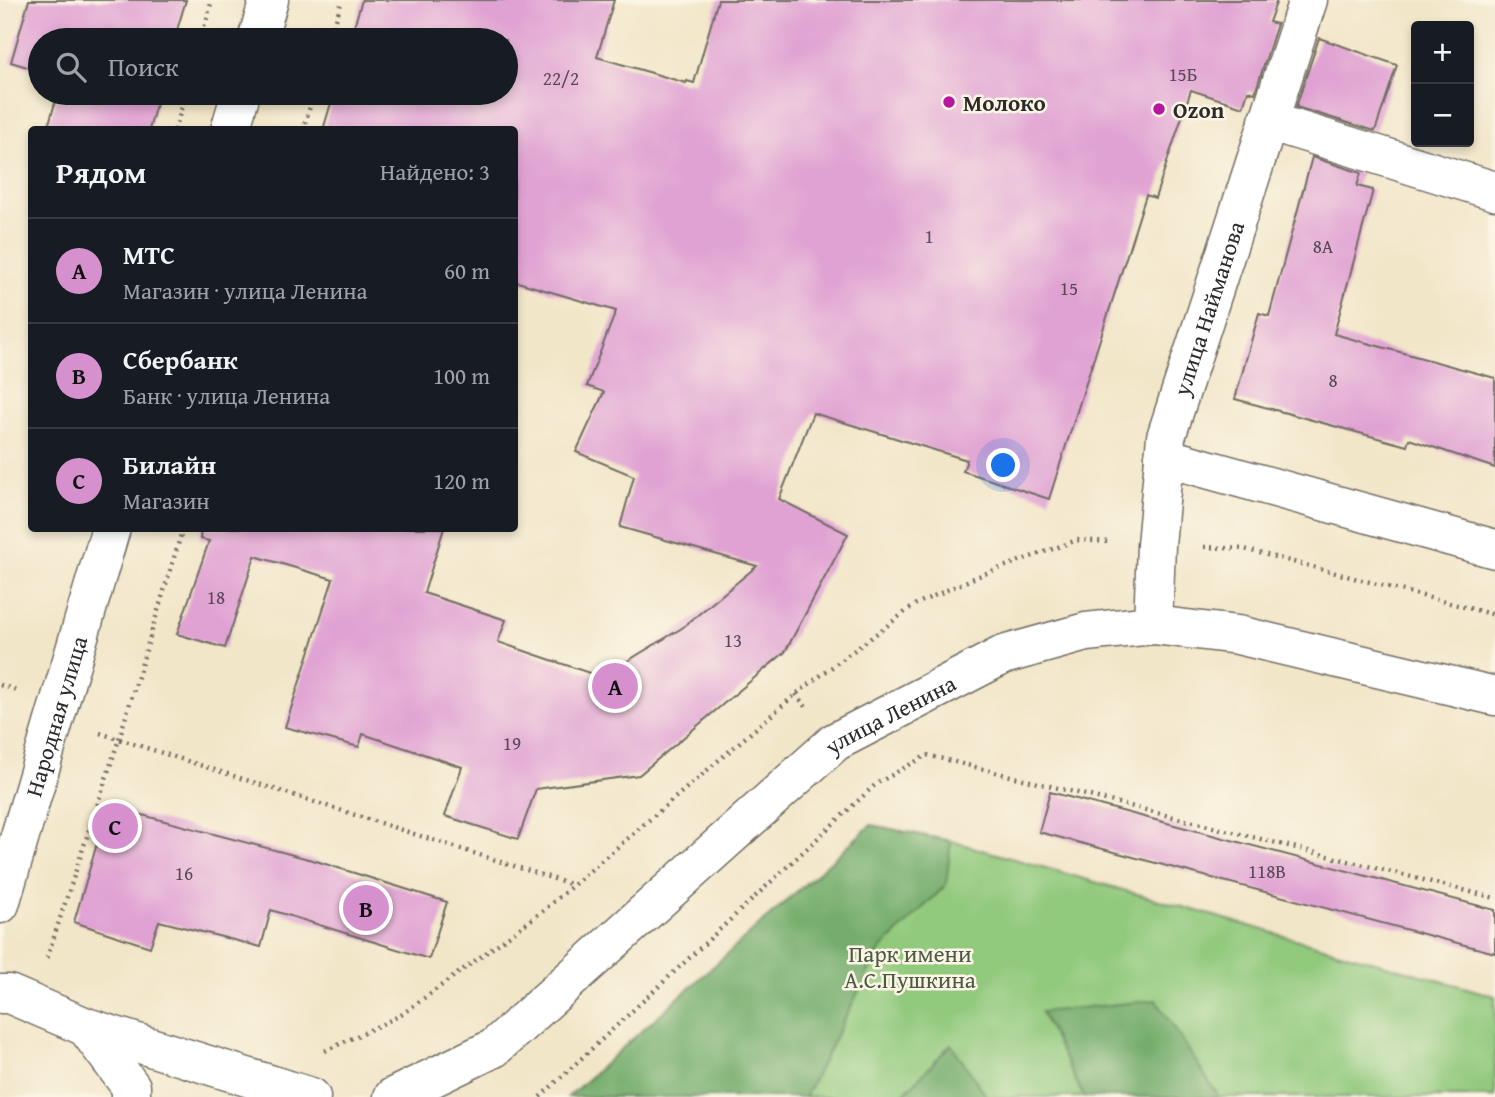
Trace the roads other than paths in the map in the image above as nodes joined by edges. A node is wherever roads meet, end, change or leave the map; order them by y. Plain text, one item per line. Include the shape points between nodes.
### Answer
1 (269, 0) edge
2 (1308, 0) edge
3 (261, 28) edge
4 (237, 105) edge
5 (1268, 121) junction
6 (231, 126) edge
7 (1495, 191) edge
8 (1164, 457) junction
9 (110, 532) edge
10 (1495, 549) edge
11 (1153, 625) junction
12 (1495, 696) edge
13 (0, 904) edge
14 (0, 994) edge
15 (86, 1027) junction
16 (131, 1097) edge
17 (311, 1097) edge
18 (393, 1097) edge

1 - 3 street
2 - 5 street, улица Найманова
4 - 6 street
5 - 7 street
5 - 8 street, улица Найманова via 1166,438
8 - 10 street
8 - 11 street, улица Найманова
9 - 13 street, Народная улица
11 - 12 street, улица Ленина via 1238,635
11 - 18 street, улица Ленина via 1086,632 1003,656 835,742 494,1048
14 - 15 street
15 - 16 street via 131,1087
15 - 17 street

